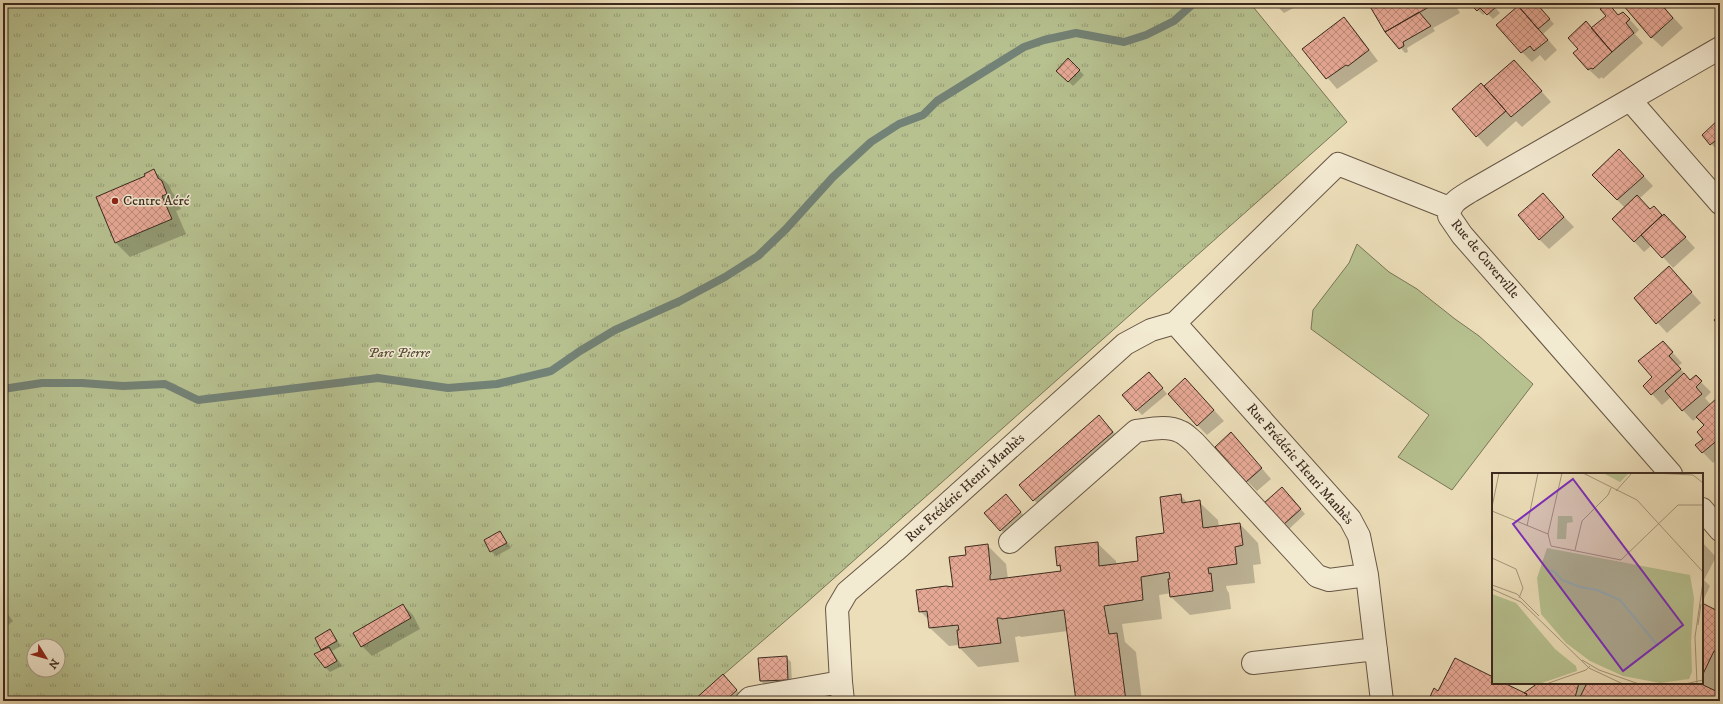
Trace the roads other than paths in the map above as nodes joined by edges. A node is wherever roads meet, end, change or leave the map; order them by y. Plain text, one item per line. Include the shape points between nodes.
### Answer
1 (1720, 48) edge
2 (1630, 100) junction
3 (1720, 203) edge
4 (1449, 208) junction
5 (1175, 323) junction
6 (1670, 473) edge
7 (1703, 510) edge
8 (1720, 530) edge
9 (1010, 542) dead end
10 (1366, 575) junction
11 (1376, 649) junction
12 (1253, 663) dead end
13 (842, 692) edge
14 (747, 701) edge
15 (1382, 701) edge

1 - 2 street, Rue de Cuverville
2 - 3 street
2 - 4 street, Rue de Cuverville via 1471,191
4 - 5 street, Rue Frédéric Henri Manhès via 1338,164
4 - 6 street, Rue de Cuverville via 1449,216 1462,235
5 - 10 street, Rue Frédéric Henri Manhès via 1350,519 1359,536
5 - 13 street, Rue Frédéric Henri Manhès via 1151,330 1125,344 847,592 837,609
7 - 8 street
9 - 10 street via 1136,431 1170,429 1182,432 1194,442 1318,576 1329,580
10 - 11 street, Rue Frédéric Henri Manhès
11 - 12 street
11 - 15 street, Rue Frédéric Henri Manhès
13 - 14 street via 750,698

